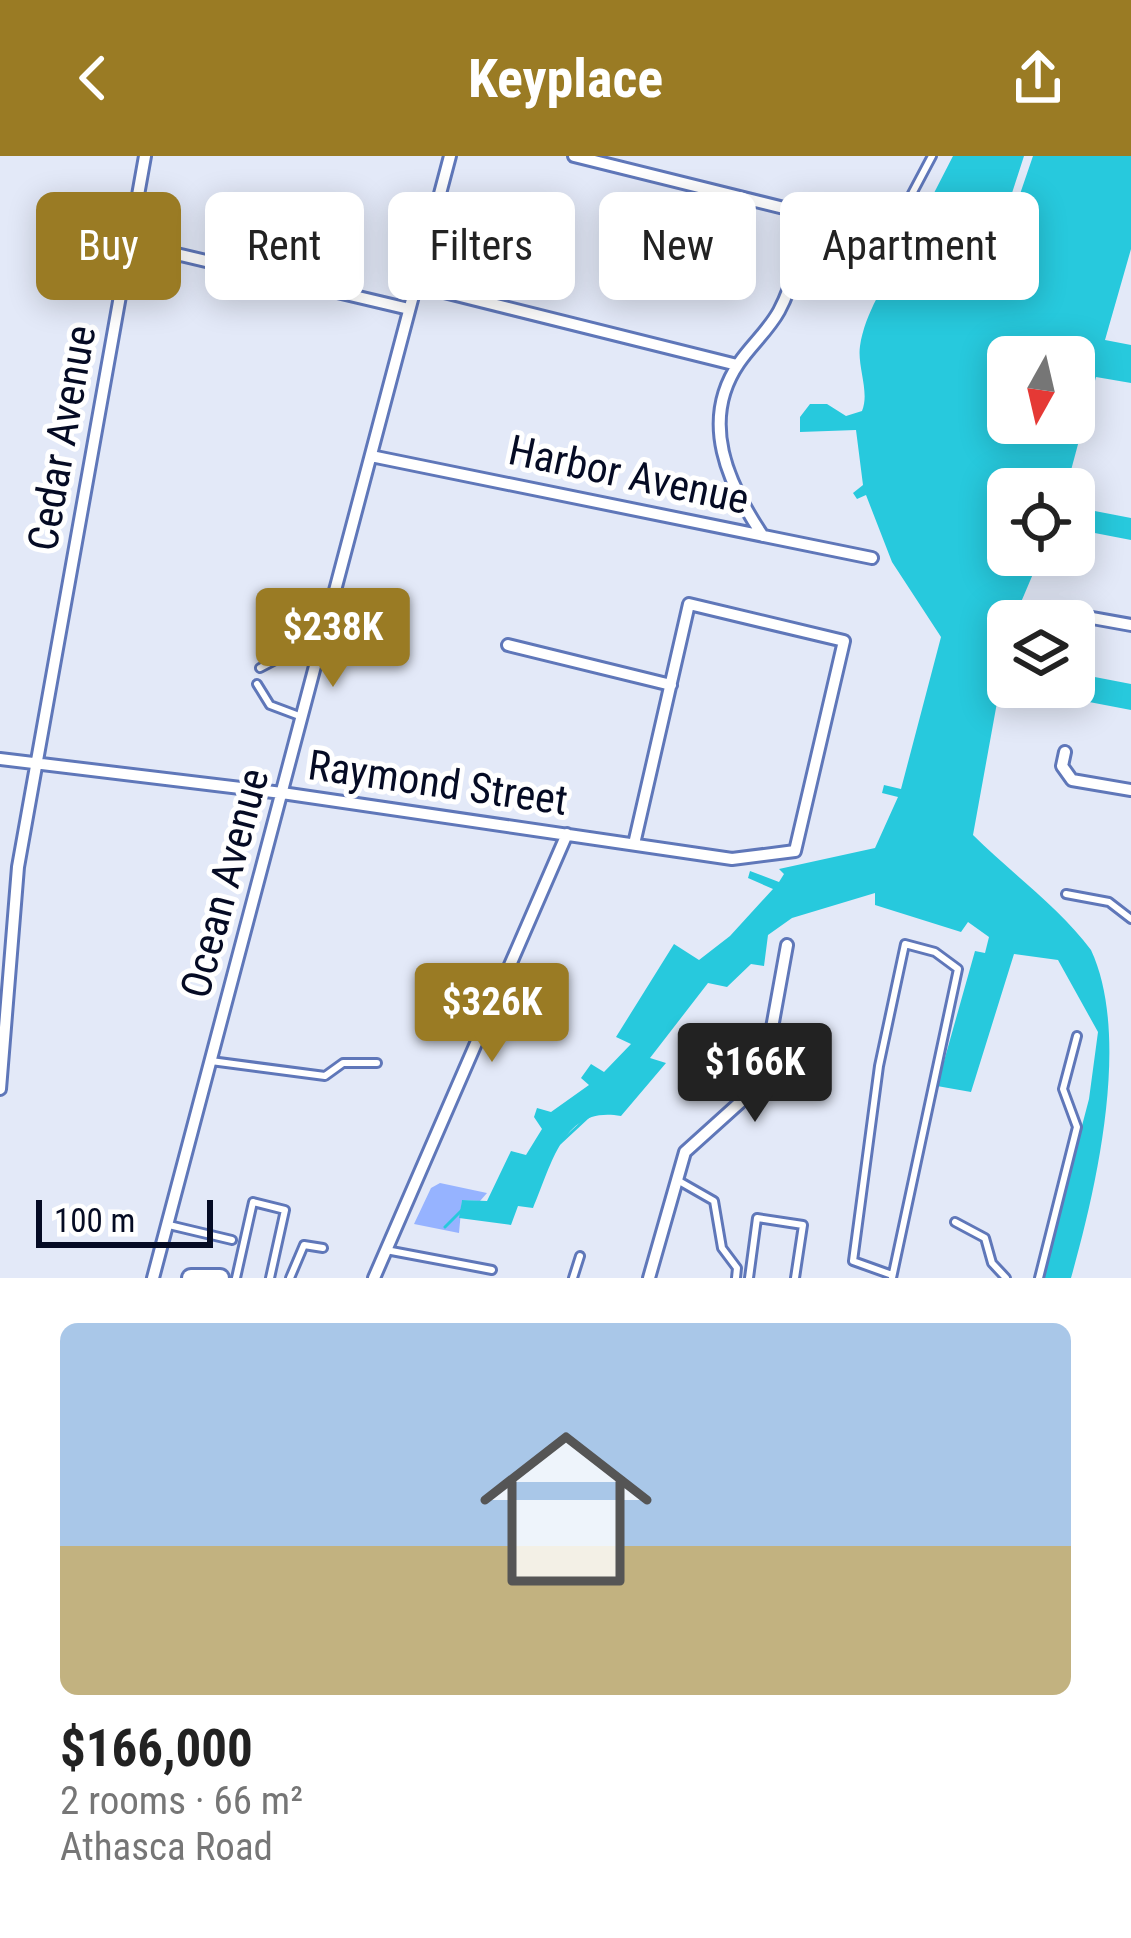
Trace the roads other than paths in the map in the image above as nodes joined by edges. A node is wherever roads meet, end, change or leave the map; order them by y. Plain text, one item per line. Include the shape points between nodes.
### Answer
1 (145, 156) edge
2 (450, 156) edge
3 (574, 156) edge
4 (932, 156) edge
5 (603, 159) edge
6 (139, 192) edge
7 (441, 192) edge
8 (913, 192) edge
9 (780, 206) edge
10 (181, 255) edge
11 (120, 300) edge
12 (412, 300) edge
13 (476, 300) edge
14 (783, 300) edge
15 (409, 309) junction
16 (737, 365) junction
17 (371, 456) junction
18 (763, 536) junction
19 (872, 558) dead end
20 (1095, 618) edge
21 (1131, 625) edge
22 (508, 644) dead end
23 (319, 655) junction
24 (260, 668) dead end
25 (257, 684) dead end
26 (671, 685) junction
27 (302, 717) junction
28 (1064, 752) dead end
29 (0, 759) edge
30 (35, 760) junction
31 (1131, 790) edge
32 (282, 793) junction
33 (567, 835) junction
34 (634, 844) junction
35 (1066, 894) dead end
36 (1131, 919) edge
37 (787, 945) dead end
38 (1077, 1036) dead end
39 (211, 1061) junction
40 (377, 1063) dead end
41 (0, 1089) edge
42 (674, 1179) junction
43 (955, 1222) dead end
44 (170, 1225) junction
45 (232, 1240) dead end
46 (323, 1248) dead end
47 (386, 1250) junction
48 (580, 1256) dead end
49 (492, 1270) dead end
50 (892, 1277) edge
51 (153, 1278) edge
52 (191, 1278) edge
53 (208, 1278) edge
54 (220, 1278) edge
55 (236, 1278) edge
56 (270, 1278) edge
57 (290, 1278) edge
58 (374, 1278) edge
59 (573, 1278) edge
60 (649, 1278) edge
61 (736, 1278) edge
62 (749, 1278) edge
63 (795, 1278) edge
64 (1006, 1278) edge
65 (1039, 1278) edge

1 - 6 street, Cedar Avenue
2 - 7 street, Ocean Avenue
3 - 5 street
4 - 8 lane
5 - 9 street
10 - 15 street
11 - 30 street, Cedar Avenue
12 - 15 street, Ocean Avenue
13 - 16 street
14 - 16 street
15 - 17 street, Ocean Avenue
16 - 18 street via 720,440 729,478
17 - 18 street, Harbor Avenue
17 - 23 street, Ocean Avenue
18 - 19 street, Harbor Avenue
20 - 21 street
22 - 26 street
23 - 24 lane via 283,656
23 - 27 street, Ocean Avenue
25 - 27 lane via 270,705
26 - 34 street
26 - 34 street, Raymond Street via 689,604 844,640 795,851 732,859
27 - 32 street, Ocean Avenue
28 - 31 street via 1072,779
29 - 30 street, Raymond Street
30 - 32 street, Raymond Street
30 - 41 street, Cedar Avenue
32 - 33 street, Raymond Street
32 - 39 street, Ocean Avenue
33 - 34 street, Raymond Street
33 - 47 street
35 - 36 lane via 1109,902
37 - 42 street via 756,1088 699,1136
38 - 65 lane via 1063,1089 1077,1127
39 - 40 lane via 325,1076 344,1063
39 - 44 street, Ocean Avenue
42 - 60 street
42 - 61 lane via 713,1201
43 - 64 lane via 985,1238
44 - 45 lane
44 - 51 street, Ocean Avenue
46 - 57 lane via 304,1245
47 - 49 lane
47 - 58 street
48 - 59 lane
50 - 50 lane via 958,969 905,944 853,1261
52 - 53 main road
53 - 54 main road
55 - 56 lane via 254,1202 285,1210
62 - 63 lane via 758,1218 802,1225

